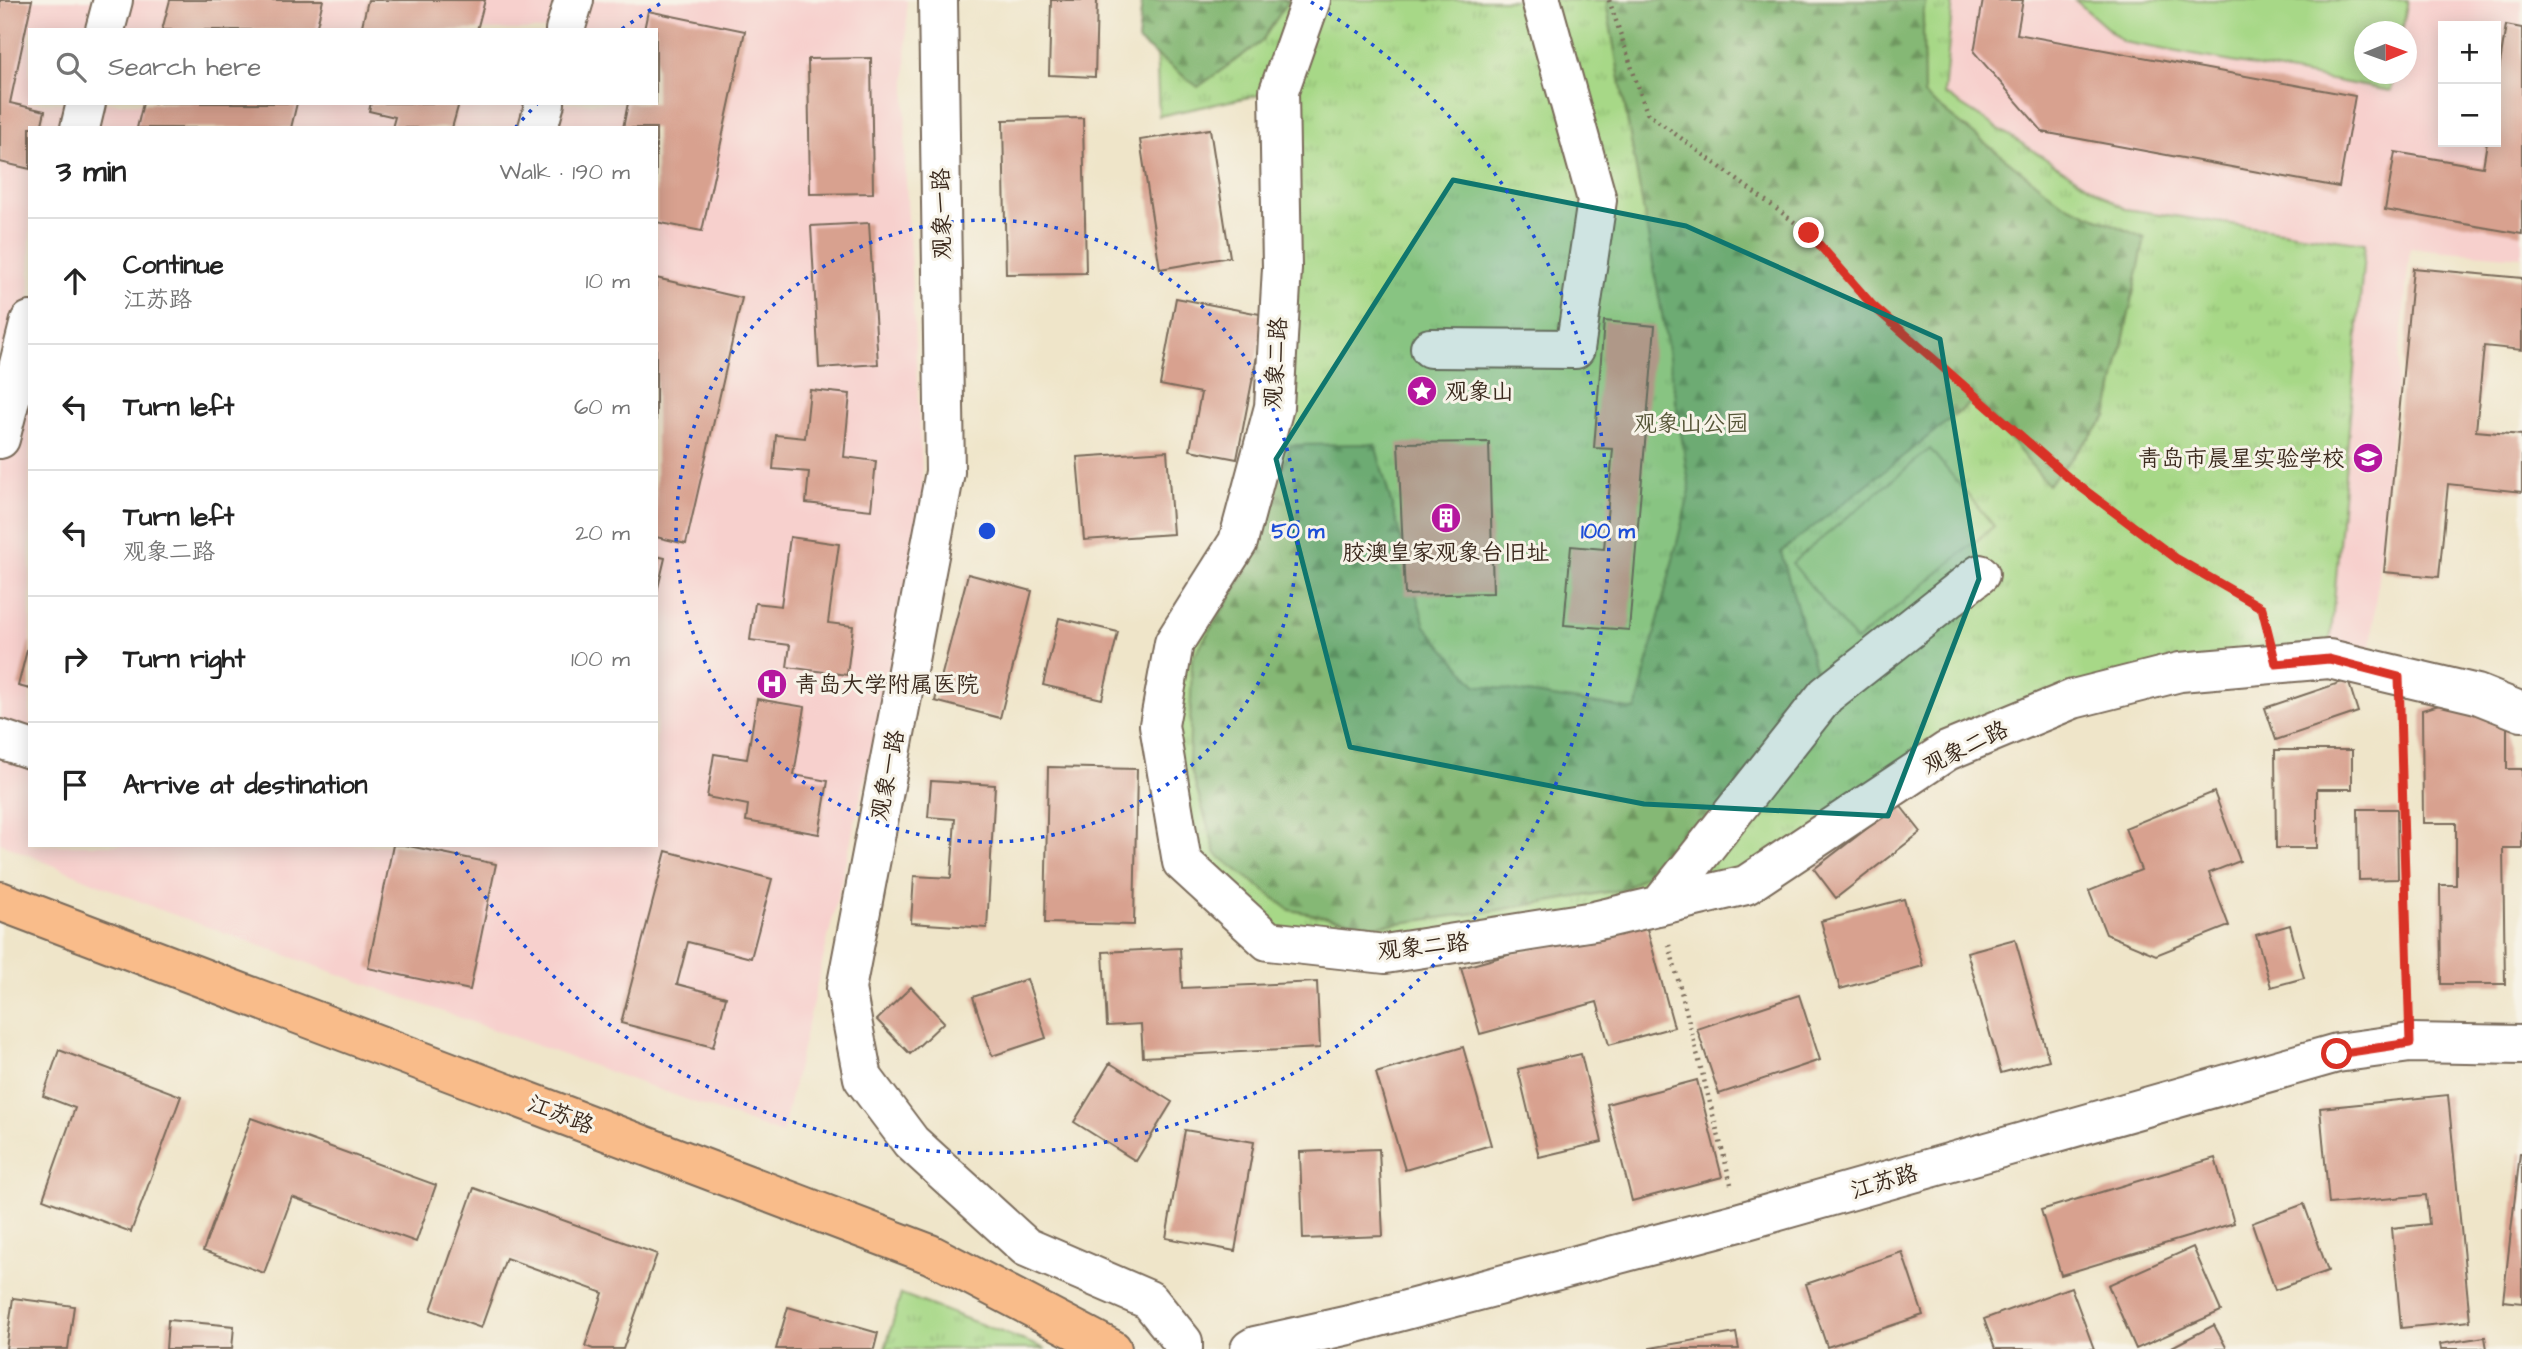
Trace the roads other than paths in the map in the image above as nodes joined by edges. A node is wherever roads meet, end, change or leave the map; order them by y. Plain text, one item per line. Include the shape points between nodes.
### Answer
1 (113, 0) edge
2 (573, 0) edge
3 (938, 0) edge
4 (1311, 0) edge
5 (1541, 0) edge
6 (106, 28) edge
7 (566, 28) edge
8 (86, 105) edge
9 (544, 105) edge
10 (80, 126) edge
11 (539, 126) edge
12 (28, 329) edge
13 (1430, 348) dead end
14 (0, 439) edge
15 (1980, 574) dead end
16 (2522, 712) edge
17 (0, 739) edge
18 (28, 748) edge
19 (0, 901) edge
20 (1659, 906) junction
21 (2522, 1045) edge
22 (1353, 1337) edge
23 (1112, 1349) edge
24 (1183, 1349) edge
25 (1250, 1349) edge

1 - 6 street
2 - 7 street
3 - 24 street, 观象一路 via 945,472 848,975 848,1002 863,1078 911,1142 1026,1247 1149,1300 1183,1342
4 - 20 street, 观象二路 via 1279,91 1282,268 1274,407 1238,542 1174,643 1159,724 1182,862 1268,940 1385,954 1594,921
5 - 13 street via 1597,200 1576,349
8 - 10 street
9 - 11 street
12 - 14 street
15 - 20 street via 1826,695
16 - 20 street, 观象二路 via 2477,694 2329,659 2180,672 2073,699 1947,751 1746,885
17 - 18 street
19 - 23 main road, 江苏路 via 930,1254
21 - 22 street, 江苏路 via 2410,1043 2337,1054 1740,1222
22 - 25 street, 江苏路

